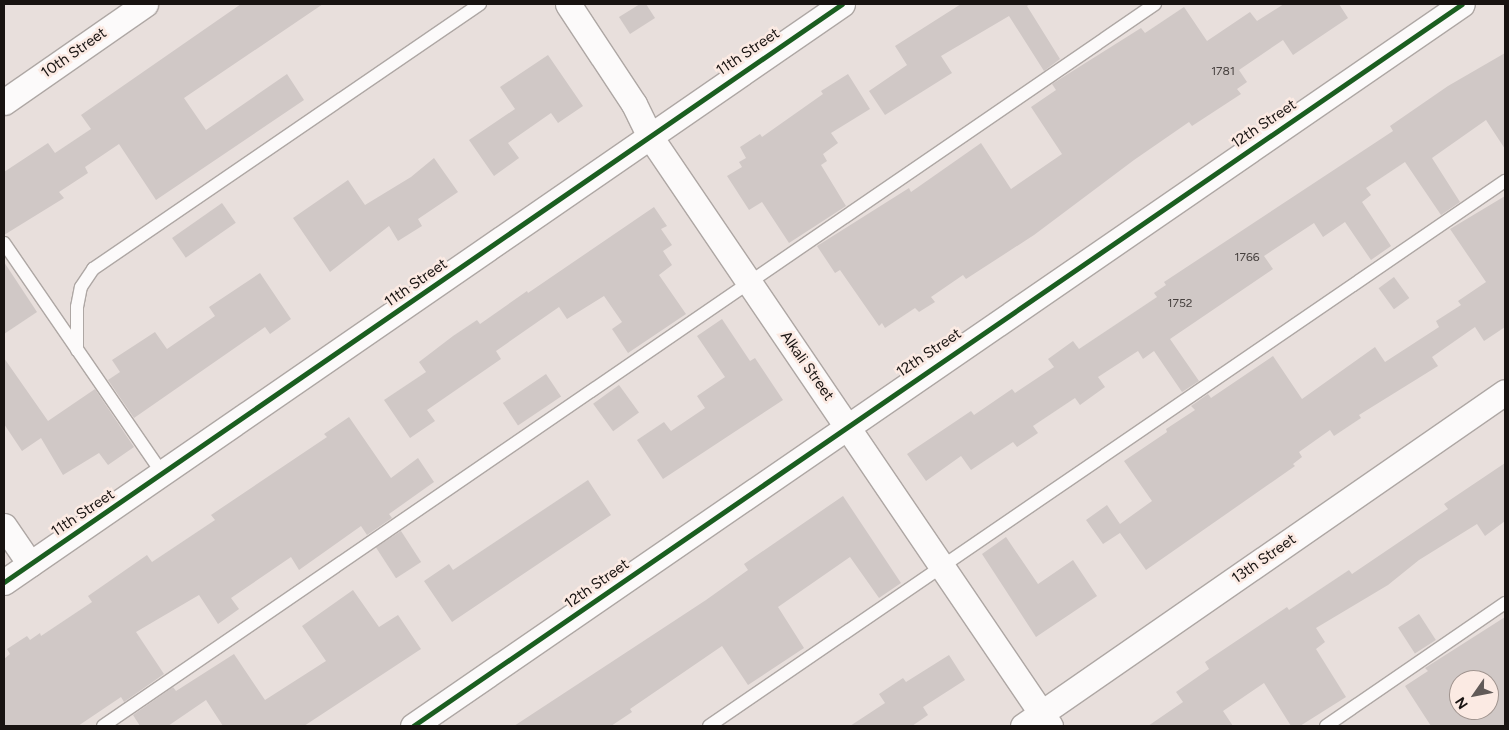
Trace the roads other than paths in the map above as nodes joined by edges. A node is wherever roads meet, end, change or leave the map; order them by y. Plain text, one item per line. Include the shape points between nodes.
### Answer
1 (145, 4) edge
2 (480, 4) edge
3 (568, 4) edge
4 (842, 4) edge
5 (1154, 4) edge
6 (1462, 4) edge
7 (4, 102) edge
8 (650, 135) junction
9 (1505, 181) edge
10 (4, 243) edge
11 (748, 282) junction
12 (77, 350) junction
13 (1505, 392) edge
14 (847, 425) junction
15 (163, 474) junction
16 (4, 526) edge
17 (30, 564) junction
18 (943, 567) junction
19 (4, 582) edge
20 (1505, 603) edge
21 (1038, 722) edge
22 (103, 726) edge
23 (413, 726) edge
24 (709, 726) edge
25 (1326, 726) edge

1 - 7 street, 10th Street
2 - 12 lane via 93,269 81,287 76,307
3 - 8 street, Alkali Street via 634,104
4 - 8 street, 11th Street
5 - 11 lane
6 - 14 street, 12th Street
8 - 11 street, Alkali Street
8 - 15 street, 11th Street
9 - 18 lane
10 - 12 lane
11 - 14 street, Alkali Street
11 - 22 lane
12 - 15 lane
13 - 21 street, 13th Street
14 - 18 street, Alkali Street
14 - 23 street, 12th Street
15 - 17 street, 11th Street
16 - 17 street
17 - 19 street, 11th Street
18 - 21 street, Alkali Street
18 - 24 lane
20 - 25 lane

